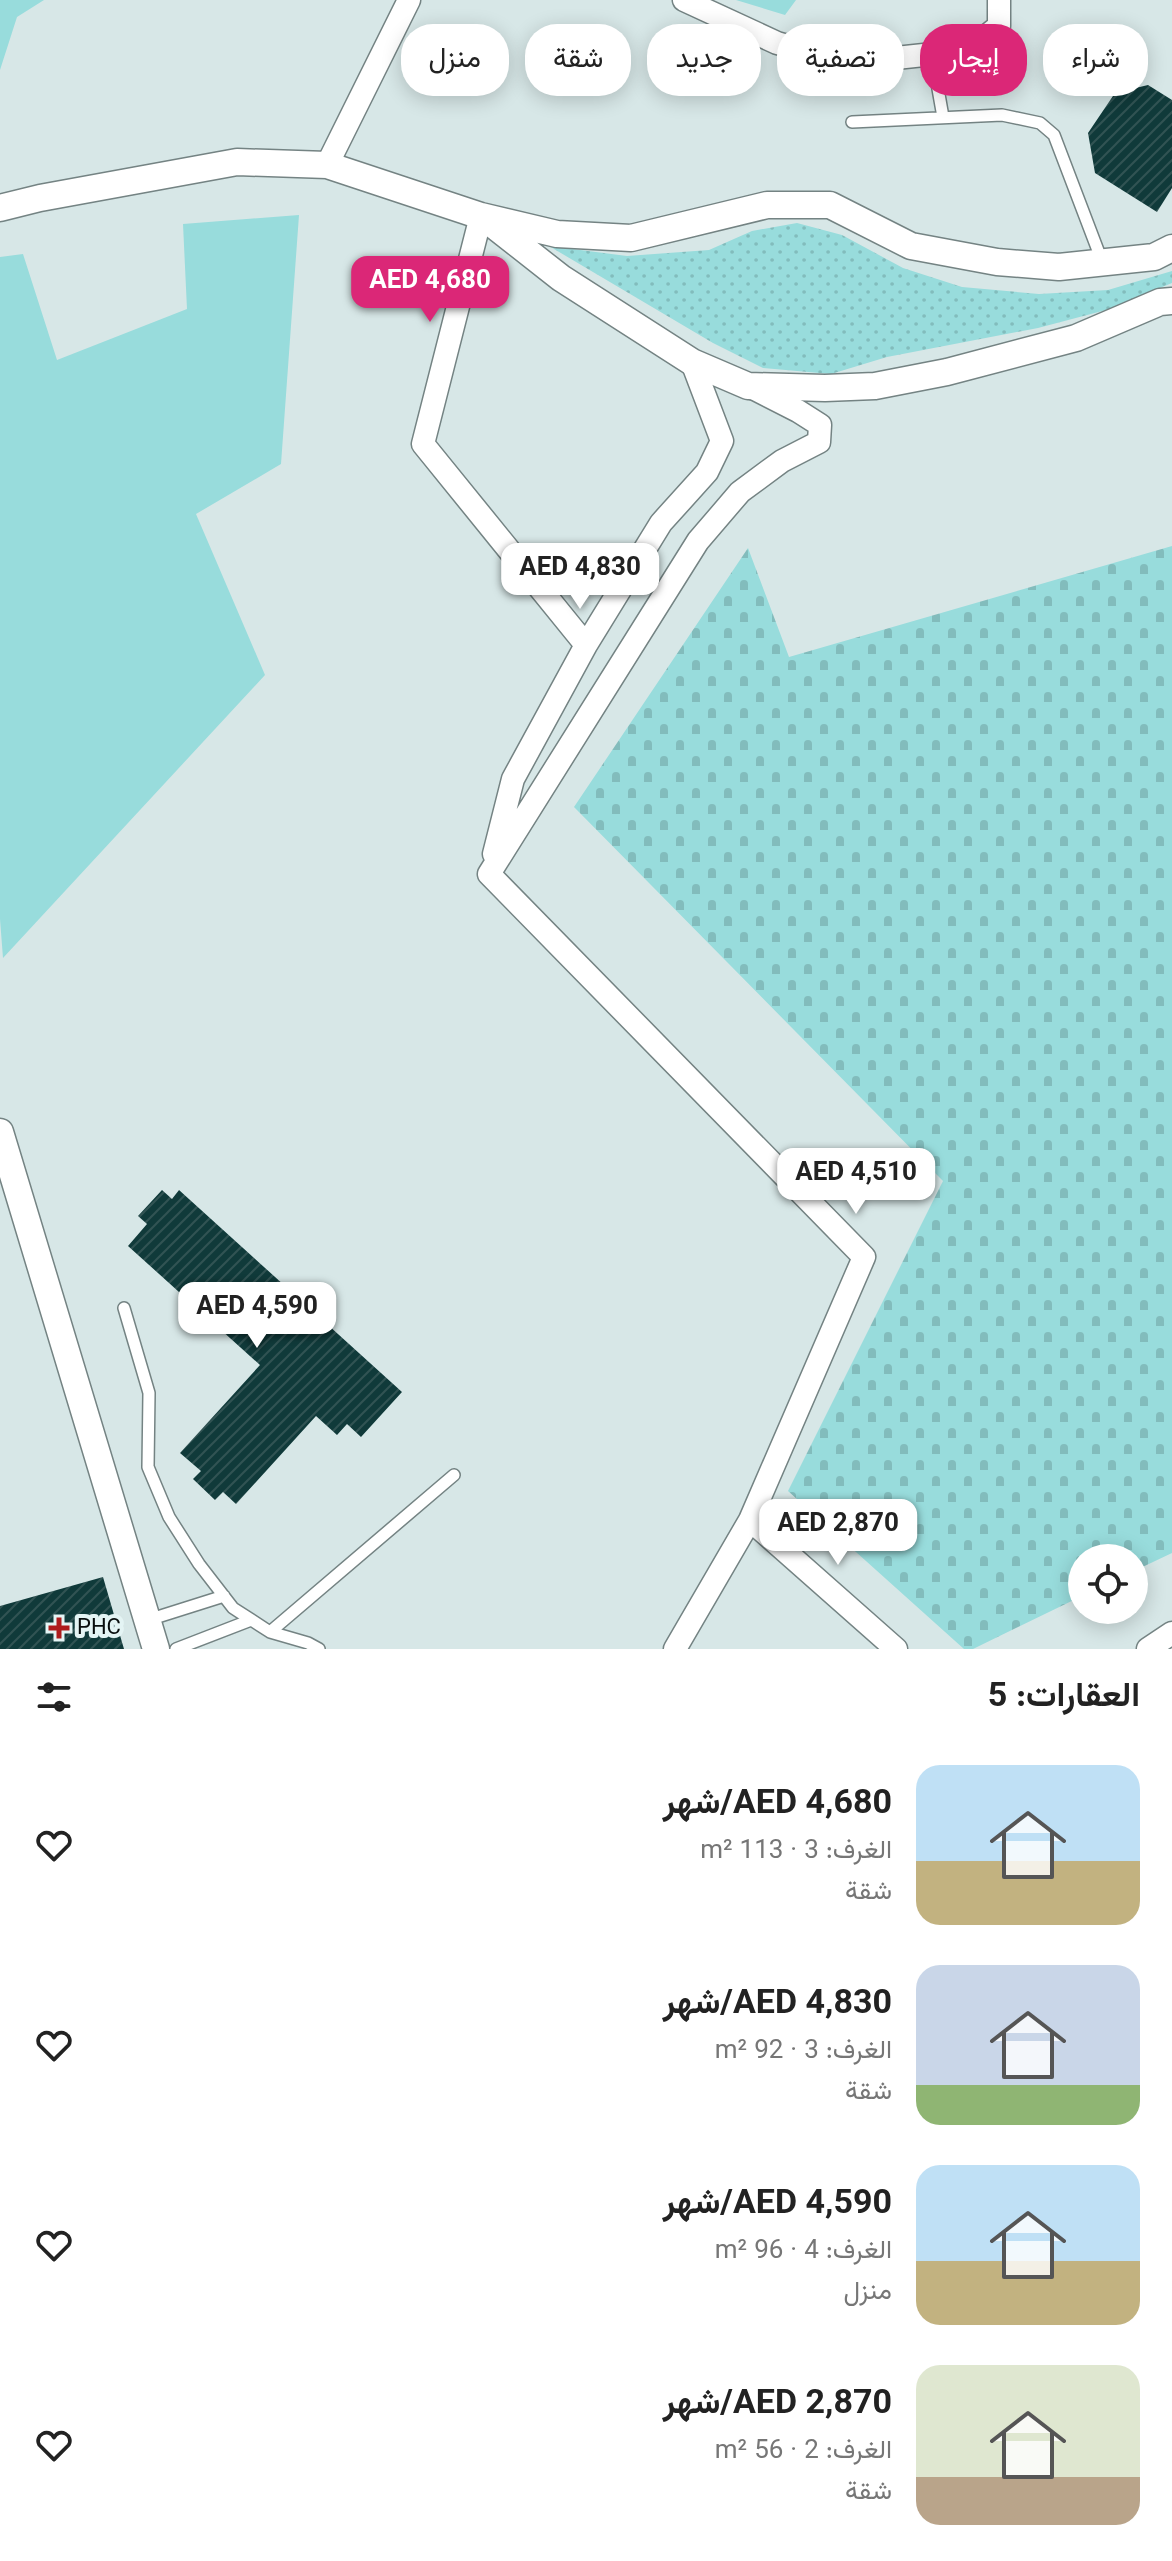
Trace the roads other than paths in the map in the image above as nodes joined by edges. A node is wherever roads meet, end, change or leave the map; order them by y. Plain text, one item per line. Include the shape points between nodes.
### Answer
1 (409, 0) edge
2 (684, 0) edge
3 (999, 0) edge
4 (999, 24) edge
5 (920, 56) edge
6 (939, 96) edge
7 (943, 117) junction
8 (852, 122) dead end
9 (327, 165) junction
10 (0, 208) edge
11 (481, 216) junction
12 (1172, 248) edge
13 (1102, 261) junction
14 (1172, 301) edge
15 (692, 362) junction
16 (748, 386) junction
17 (586, 645) junction
18 (489, 874) junction
19 (0, 1132) edge
20 (124, 1308) dead end
21 (454, 1475) dead end
22 (750, 1520) junction
23 (224, 1596) junction
24 (251, 1620) junction
25 (148, 1621) junction
26 (270, 1632) junction
27 (1172, 1633) edge
28 (156, 1649) edge
29 (176, 1649) edge
30 (319, 1649) edge
31 (675, 1649) edge
32 (896, 1649) edge
33 (1148, 1649) edge

1 - 9 street
2 - 5 street via 777,43 849,63
3 - 4 street
6 - 7 lane
7 - 8 lane
7 - 13 lane via 1002,115 1040,123 1054,135
9 - 10 street via 237,162
9 - 11 street
11 - 13 street via 557,234 631,238 767,205 830,205 911,246 1059,267
11 - 15 street via 561,278
11 - 17 street via 423,444
12 - 13 street via 1154,257
14 - 16 street via 1076,338 947,372 875,386
15 - 16 street
15 - 17 street via 722,441 707,472 661,523
16 - 18 street via 820,425 819,442 740,492 698,541
17 - 18 street via 513,779
18 - 22 street via 864,1257
19 - 25 street
20 - 23 lane via 149,1393 148,1467 169,1517
21 - 26 lane
22 - 31 street
22 - 32 street
23 - 24 lane
23 - 25 lane
24 - 26 lane
24 - 29 lane
25 - 28 street
26 - 30 lane
27 - 33 street

